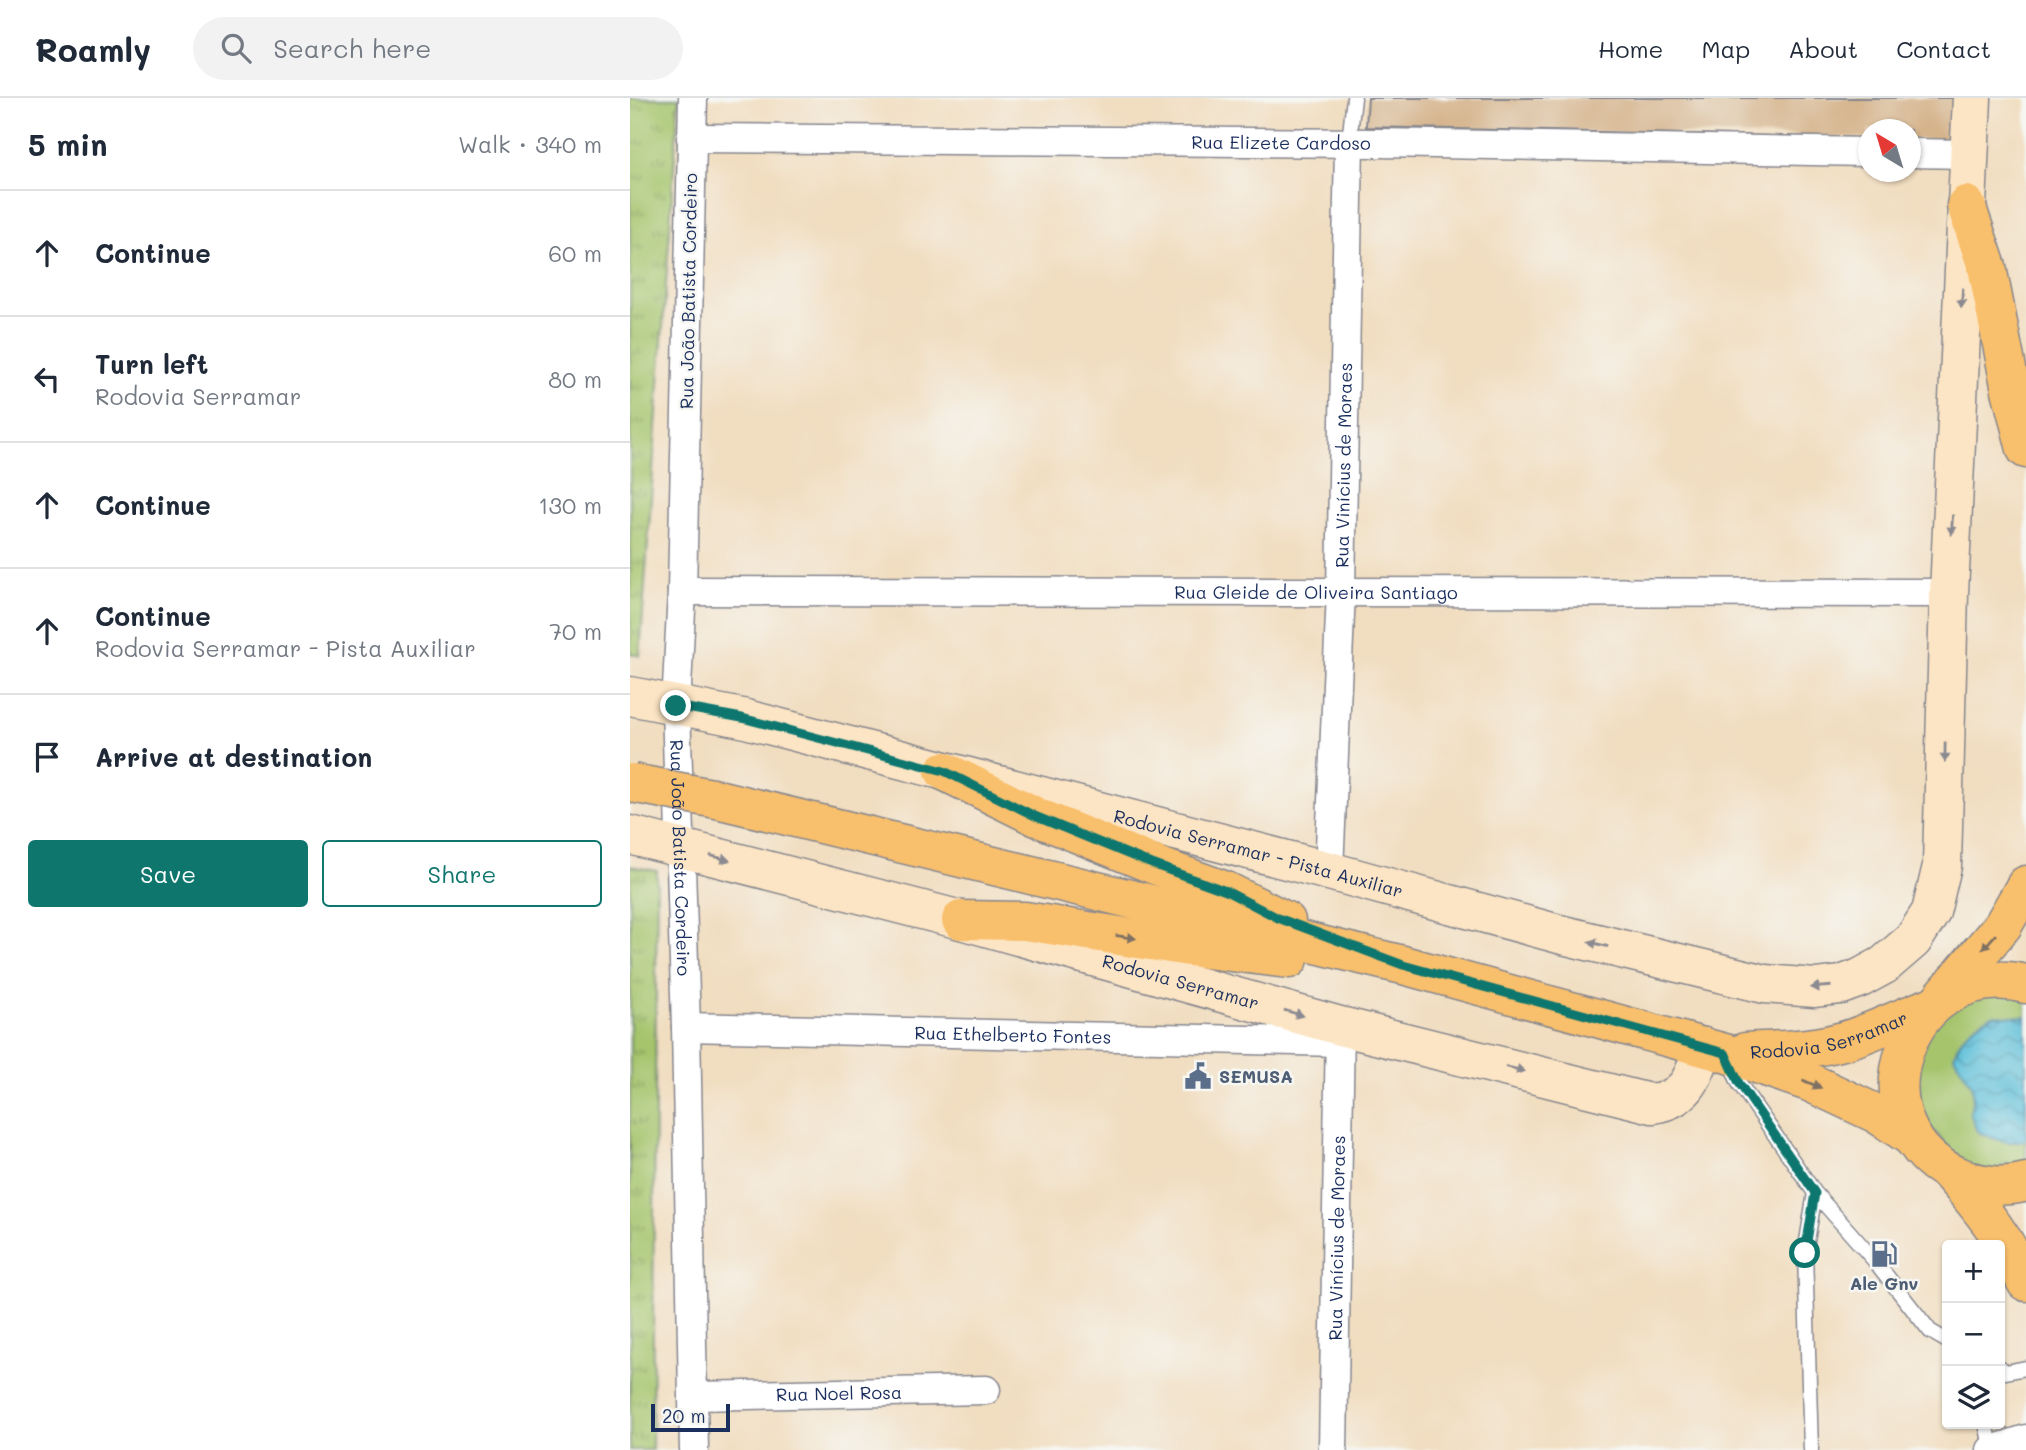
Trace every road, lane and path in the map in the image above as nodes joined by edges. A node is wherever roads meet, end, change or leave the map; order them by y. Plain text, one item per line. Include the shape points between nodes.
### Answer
1 (693, 98) edge
2 (1354, 98) edge
3 (1972, 98) edge
4 (691, 138) junction
5 (1349, 142) junction
6 (1858, 152) edge
7 (1921, 153) edge
8 (1969, 154) junction
9 (1966, 205) junction
10 (2026, 449) edge
11 (682, 591) junction
12 (1341, 591) junction
13 (1949, 593) junction
14 (630, 696) edge
15 (676, 706) junction
16 (944, 771) junction
17 (631, 783) edge
18 (630, 835) edge
19 (682, 848) junction
20 (1329, 871) junction
21 (2026, 885) edge
22 (961, 920) junction
23 (1403, 965) junction
24 (2026, 984) edge
25 (1935, 1004) junction
26 (687, 1027) junction
27 (1340, 1034) junction
28 (1715, 1050) junction
29 (1913, 1138) junction
30 (1951, 1174) junction
31 (2026, 1182) edge
32 (1815, 1193) junction
33 (2026, 1282) edge
34 (1942, 1338) edge
35 (2026, 1368) edge
36 (2005, 1370) edge
37 (986, 1390) dead end
38 (694, 1396) junction
39 (1987, 1429) edge
40 (2026, 1439) edge
41 (694, 1450) edge
42 (1333, 1450) edge
43 (1811, 1450) edge
44 (1991, 1450) edge

1 - 4 street, Rua João Batista Cordeiro
2 - 5 lane
3 - 8 main road, Rodovia Serramar - Pista Auxiliar
4 - 5 street, Rua Elizete Cardoso
4 - 11 street, Rua João Batista Cordeiro
5 - 6 street, Rua Elizete Cardoso
5 - 12 street, Rua Vinícius de Moraes
7 - 8 street
8 - 9 main road, Rodovia Serramar - Pista Auxiliar
9 - 10 main road via 1987,267
9 -> 13 main road, Rodovia Serramar - Pista Auxiliar
11 - 12 street, Rua Gleide de Oliveira Santiago
11 - 15 street, Rua João Batista Cordeiro
12 - 13 street, Rua Gleide de Oliveira Santiago
12 - 20 street, Rua Vinícius de Moraes
13 -> 20 main road, Rodovia Serramar - Pista Auxiliar via 1942,866 1931,912 1913,940 1860,978 1815,988 1765,984
14 - 15 main road, Rodovia Serramar - Pista Auxiliar
15 - 16 main road, Rodovia Serramar - Pista Auxiliar via 742,718
15 - 19 street, Rua João Batista Cordeiro
16 - 20 main road, Rodovia Serramar - Pista Auxiliar
16 - 23 main road via 1037,817
17 - 23 main road, Rodovia Serramar, bridge via 717,799
18 - 19 main road, Rodovia Serramar
19 -> 22 main road, Rodovia Serramar
19 - 26 street, Rua João Batista Cordeiro
21 -> 25 main road via 2003,925
22 -> 23 main road via 1025,922 1335,964
22 -> 27 main road, Rodovia Serramar
23 - 28 main road, Rodovia Serramar
24 - 25 main road, Rodovia Serramar via 1986,981
25 - 28 main road, Rodovia Serramar via 1822,1046
25 - 29 main road via 1912,1030 1900,1058 1897,1089
26 - 27 street, Rua Ethelberto Fontes
26 - 38 street, Rua João Batista Cordeiro
27 -> 28 main road, Rodovia Serramar via 1653,1104 1670,1101 1683,1091
27 - 42 street, Rua Vinícius de Moraes
28 -> 29 main road, Rodovia Serramar via 1809,1082 1877,1114
28 - 32 lane
29 - 30 main road
30 - 31 main road via 1998,1186
30 - 33 main road via 2012,1251
32 - 34 lane via 1930,1331
32 - 43 lane via 1805,1253
35 - 36 lane
37 - 38 street, Rua Noel Rosa
38 - 41 street, Rua João Batista Cordeiro
39 - 44 lane
40 - 44 street

